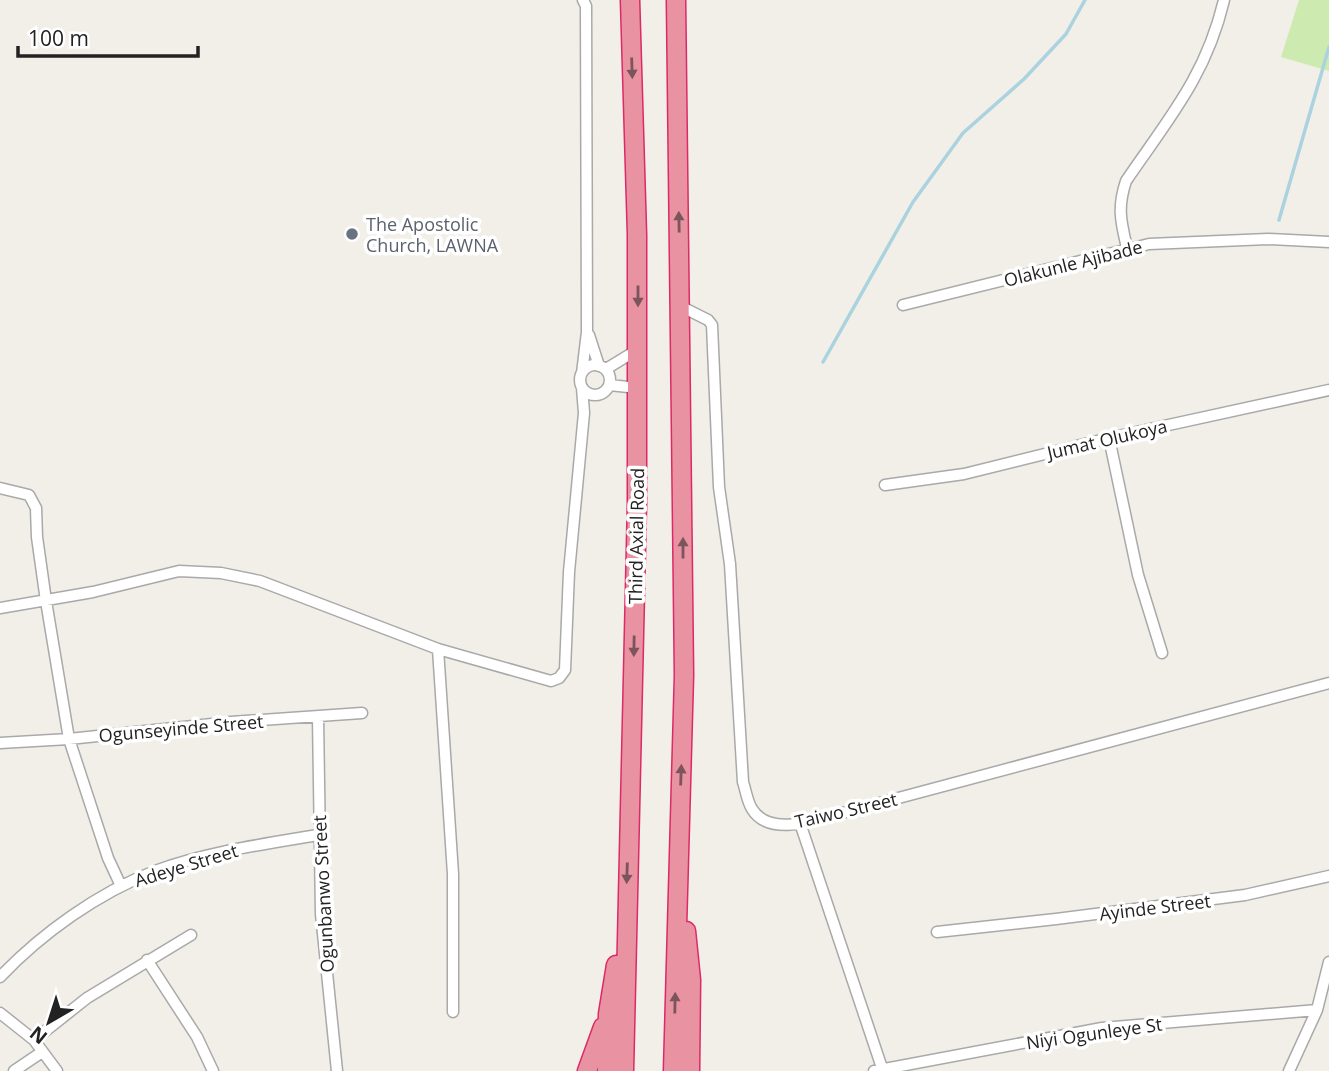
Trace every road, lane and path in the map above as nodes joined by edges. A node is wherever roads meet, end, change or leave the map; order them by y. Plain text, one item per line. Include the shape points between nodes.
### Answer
1 (583, 0) edge
2 (630, 0) edge
3 (676, 0) edge
4 (1224, 0) edge
5 (1329, 242) edge
6 (1127, 248) junction
7 (903, 305) dead end
8 (680, 306) junction
9 (587, 332) junction
10 (638, 350) junction
11 (602, 367) junction
12 (582, 373) junction
13 (610, 385) junction
14 (582, 388) junction
15 (637, 388) junction
16 (1329, 390) edge
17 (597, 396) junction
18 (584, 413) junction
19 (1109, 438) junction
20 (885, 485) dead end
21 (0, 488) edge
22 (46, 601) junction
23 (0, 608) edge
24 (438, 649) junction
25 (1162, 653) dead end
26 (1329, 683) edge
27 (362, 712) dead end
28 (318, 717) junction
29 (69, 739) junction
30 (0, 743) edge
31 (800, 823) junction
32 (318, 835) junction
33 (678, 854) junction
34 (1329, 876) edge
35 (121, 886) junction
36 (626, 906) junction
37 (937, 932) dead end
38 (191, 935) dead end
39 (147, 960) junction
40 (1329, 962) edge
41 (0, 977) edge
42 (691, 980) junction
43 (1317, 1010) junction
44 (453, 1012) dead end
45 (0, 1013) edge
46 (608, 1014) junction
47 (34, 1040) junction
48 (42, 1052) junction
49 (878, 1070) edge
50 (14, 1071) edge
51 (57, 1071) edge
52 (213, 1071) edge
53 (337, 1071) edge
54 (587, 1071) edge
55 (607, 1071) edge
56 (624, 1071) edge
57 (673, 1071) edge
58 (690, 1071) edge
59 (702, 1071) edge
60 (1289, 1071) edge

1 - 9 street
2 -> 10 highway, Third Axial Road
8 -> 3 highway
4 - 6 street via 1206,59 1191,87 1126,181 1119,213
5 - 6 street, Olakunle Ajibade via 1268,239
6 - 7 street, Olakunle Ajibade
8 - 31 street, Taiwo Street via 712,326 719,488 730,564 743,782 753,811 764,820 778,825
33 -> 8 highway via 684,676
9 - 11 street
9 - 12 street
10 - 11 street
10 - 15 highway, Third Axial Road
11 - 12 street
11 - 13 street via 609,374
12 - 14 street
13 - 15 street
13 - 17 street
14 - 17 street
14 - 18 street
15 -> 36 highway, Third Axial Road
16 - 19 street, Jumat Olukoya
17 - 18 street
18 - 24 street via 565,670 551,681
19 - 20 street, Jumat Olukoya via 964,474
19 - 25 street via 1138,575
21 - 22 street via 23,492 34,501
22 - 23 street
22 - 24 street via 180,571 221,573 260,581
22 - 29 street
24 - 44 street via 453,874
26 - 31 street, Taiwo Street
27 - 28 street, Ogunseyinde Street
28 - 29 street, Ogunseyinde Street
28 - 32 street, Ogunbanwo Street
29 - 30 street, Ogunseyinde Street
29 - 35 street
31 - 49 street
32 - 35 street, Adeye Street via 245,847 157,871
32 - 53 street, Ogunbanwo Street
33 - 42 highway
57 -> 33 highway
34 - 37 street, Ayinde Street via 1245,895
35 - 41 street, Adeye Street via 39,941
36 - 46 highway
36 - 56 highway, Third Axial Road
38 - 39 street
39 - 47 street via 87,998
39 - 52 street via 197,1037
40 - 43 street
42 - 58 highway
42 - 59 highway
43 - 49 street, Niyi Ogunleye St via 1102,1028
43 - 60 street
45 - 47 street
46 - 54 highway
46 - 55 highway
47 - 48 street
48 - 50 street
48 - 51 street

